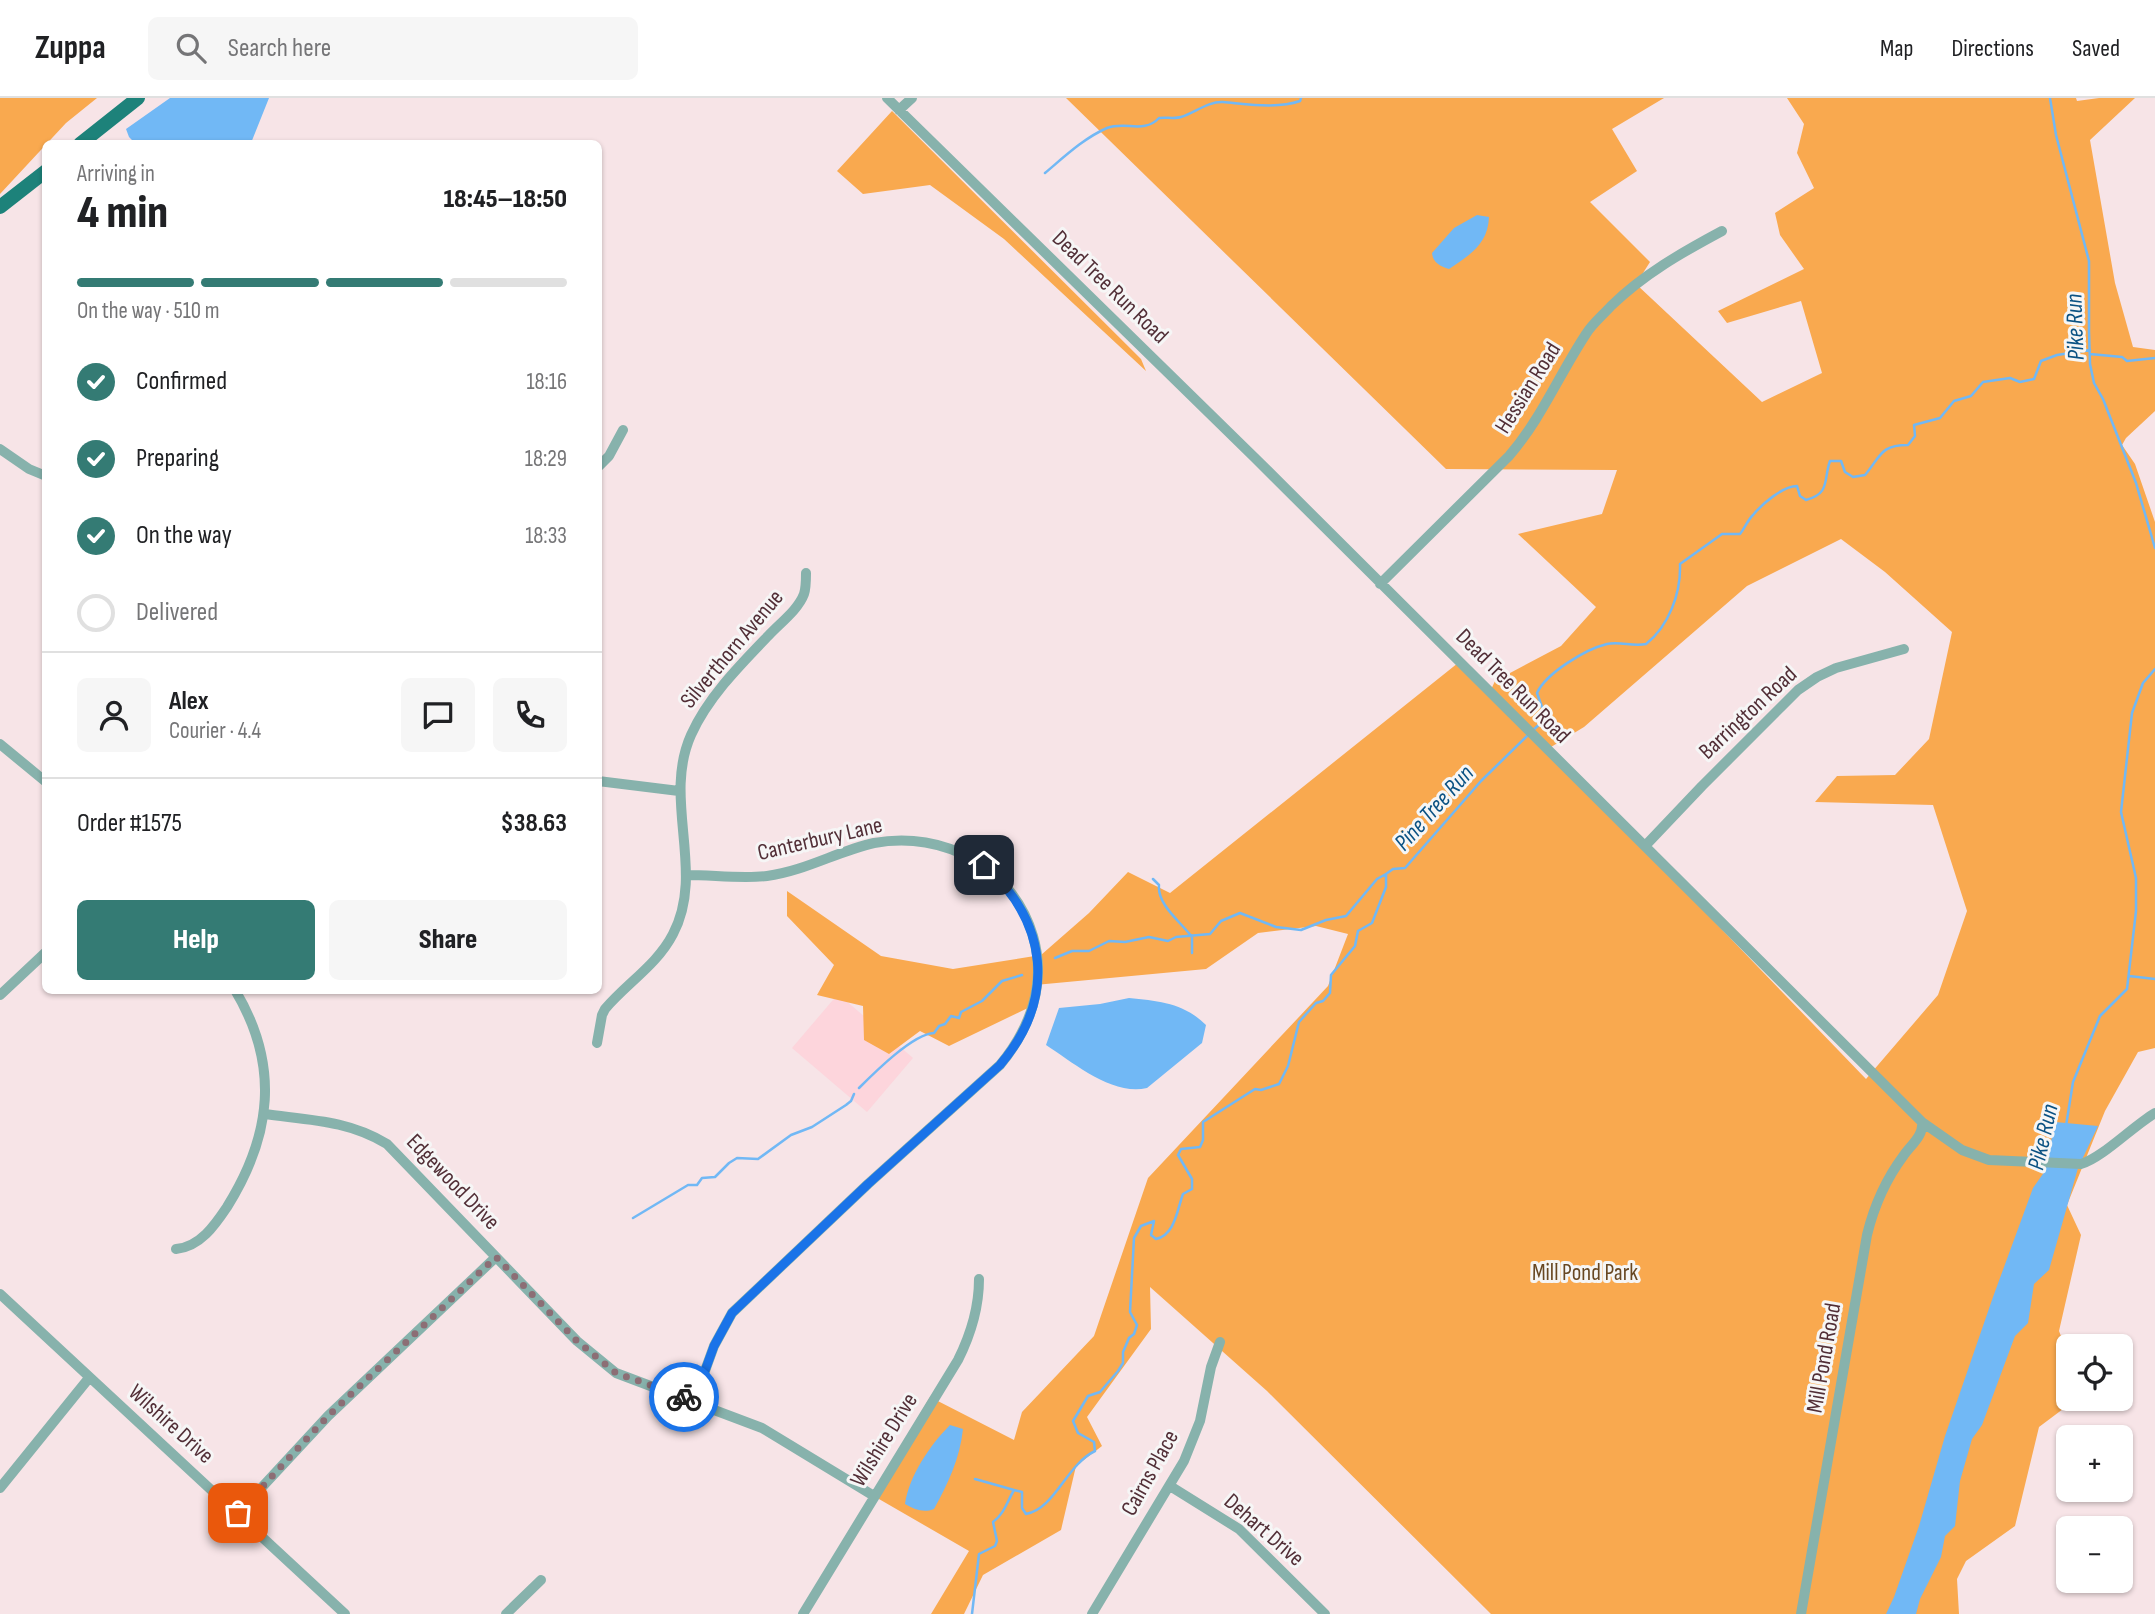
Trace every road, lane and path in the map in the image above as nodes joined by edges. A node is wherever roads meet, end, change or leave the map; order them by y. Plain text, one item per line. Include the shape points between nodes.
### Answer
1 (138, 98) edge
2 (887, 98) edge
3 (912, 98) edge
4 (899, 110) junction
5 (97, 137) edge
6 (42, 174) edge
7 (0, 207) edge
8 (1722, 232) dead end
9 (623, 430) dead end
10 (0, 449) edge
11 (602, 463) edge
12 (42, 474) edge
13 (806, 573) dead end
14 (1380, 584) junction
15 (1904, 649) dead end
16 (0, 744) edge
17 (42, 779) edge
18 (602, 781) edge
19 (679, 791) junction
20 (1645, 846) junction
21 (687, 875) junction
22 (42, 956) edge
23 (238, 994) edge
24 (0, 995) edge
25 (597, 1043) dead end
26 (264, 1114) junction
27 (2155, 1114) edge
28 (1922, 1122) junction
29 (176, 1249) dead end
30 (496, 1257) junction
31 (979, 1279) dead end
32 (0, 1294) edge
33 (1220, 1342) dead end
34 (89, 1377) junction
35 (694, 1401) junction
36 (1170, 1486) junction
37 (0, 1488) edge
38 (874, 1496) junction
39 (238, 1513) junction
40 (541, 1580) dead end
41 (345, 1614) edge
42 (506, 1614) edge
43 (803, 1614) edge
44 (1092, 1614) edge
45 (1325, 1614) edge
46 (1801, 1614) edge

1 - 5 main road
2 - 4 street, Dead Tree Run Road
3 - 4 street
4 - 14 street, Dead Tree Run Road
6 - 7 main road
8 - 14 street, Hessian Road via 1630,287 1601,316 1587,331 1525,437
9 - 11 street
10 - 12 street
13 - 19 street, Silverthorn Avenue via 806,589 799,603 745,660 697,723 681,766
14 - 20 street, Dead Tree Run Road
15 - 20 street, Barrington Road via 1836,668 1798,690
16 - 17 street
18 - 19 street
19 - 21 street, Silverthorn Avenue
20 - 28 street, Dead Tree Run Road
21 - 25 street, Silverthorn Avenue via 674,932 658,957 605,1009
21 - 35 street, Canterbury Lane via 766,876 874,844 942,846 984,865 1006,885 1030,927 1037,959 1033,1007 1013,1049 732,1313
22 - 24 street
23 - 26 street via 259,1041
26 - 29 street via 246,1177 219,1220 192,1246
26 - 30 street, Edgewood Drive via 334,1122 368,1132 387,1144
27 - 28 street, Dead Tree Run Road via 2081,1164 1980,1158
28 - 46 street, Mill Pond Road via 1922,1132 1884,1187 1867,1235
30 - 35 street, Edgewood Drive via 606,1367
30 - 39 street via 328,1416
31 - 38 street, Wilshire Drive via 979,1302 970,1337
32 - 34 street, Wilshire Drive
33 - 36 street, Cairns Place via 1195,1435
34 - 37 street
34 - 39 street, Wilshire Drive
35 - 38 street, Edgewood Drive via 762,1428
36 - 44 street, Cairns Place
36 - 45 street, Dehart Drive via 1239,1529
38 - 43 street, Wilshire Drive
39 - 41 street, Wilshire Drive
40 - 42 street

